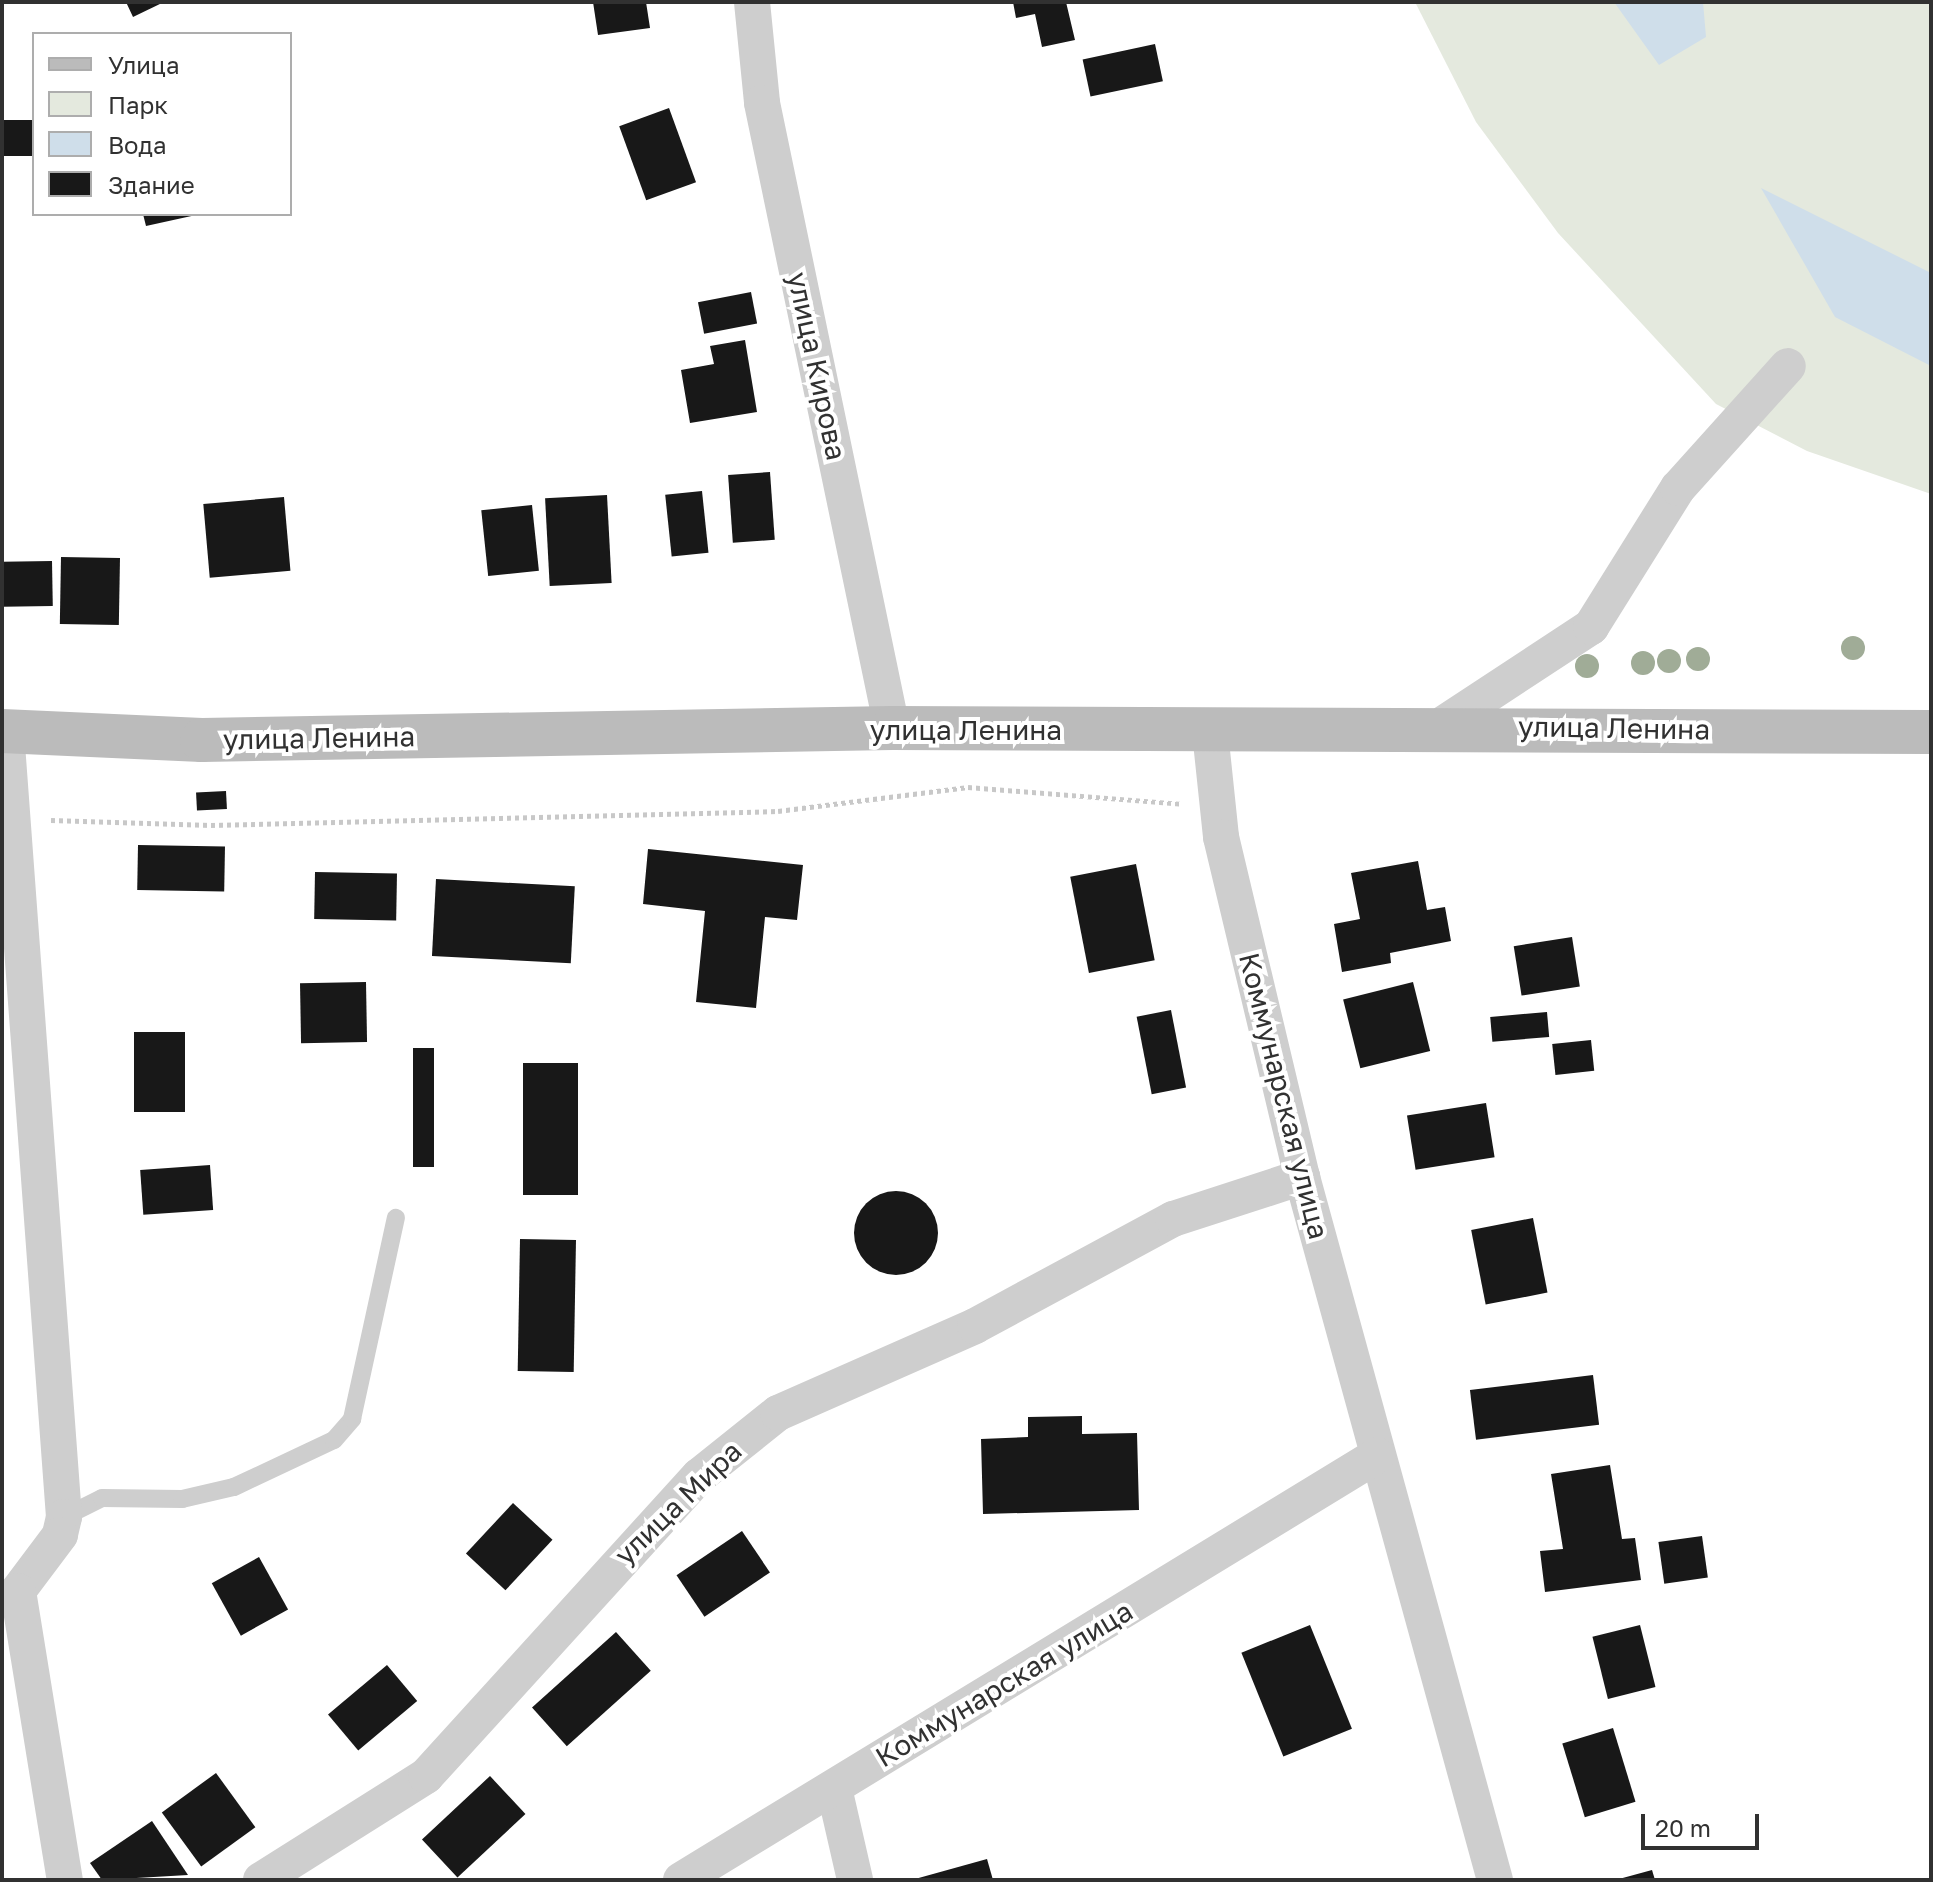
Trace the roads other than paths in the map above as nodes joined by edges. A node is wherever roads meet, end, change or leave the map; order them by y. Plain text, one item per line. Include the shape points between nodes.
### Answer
1 (752, 2) edge
2 (1788, 366) dead end
3 (1440, 726) junction
4 (892, 728) junction
5 (4, 731) edge
6 (1210, 732) junction
7 (1931, 732) edge
8 (1302, 1177) junction
9 (396, 1218) dead end
10 (1378, 1455) junction
11 (64, 1517) junction
12 (10, 1592) edge
13 (834, 1788) junction
14 (65, 1880) edge
15 (261, 1880) edge
16 (681, 1880) edge
17 (855, 1880) edge
18 (1495, 1880) edge

1 - 4 street, улица Кирова via 762,103
2 - 3 street via 1678,488 1591,627
3 - 6 main road, улица Ленина
3 - 7 main road, улица Ленина
4 - 5 main road, улица Ленина via 202,740
4 - 6 main road, улица Ленина
5 - 11 street
6 - 8 street, Коммунарская улица via 1218,807
8 - 10 street, Коммунарская улица
8 - 15 street, улица Мира via 1173,1219 975,1326 850,1376 778,1413 699,1476 426,1776
9 - 11 lane via 352,1419 334,1440 234,1487 182,1499 102,1498
10 - 13 street, Коммунарская улица
10 - 18 street, Коммунарская улица
11 - 12 street via 51,1550
12 - 14 street
13 - 16 street, Коммунарская улица
13 - 17 street

